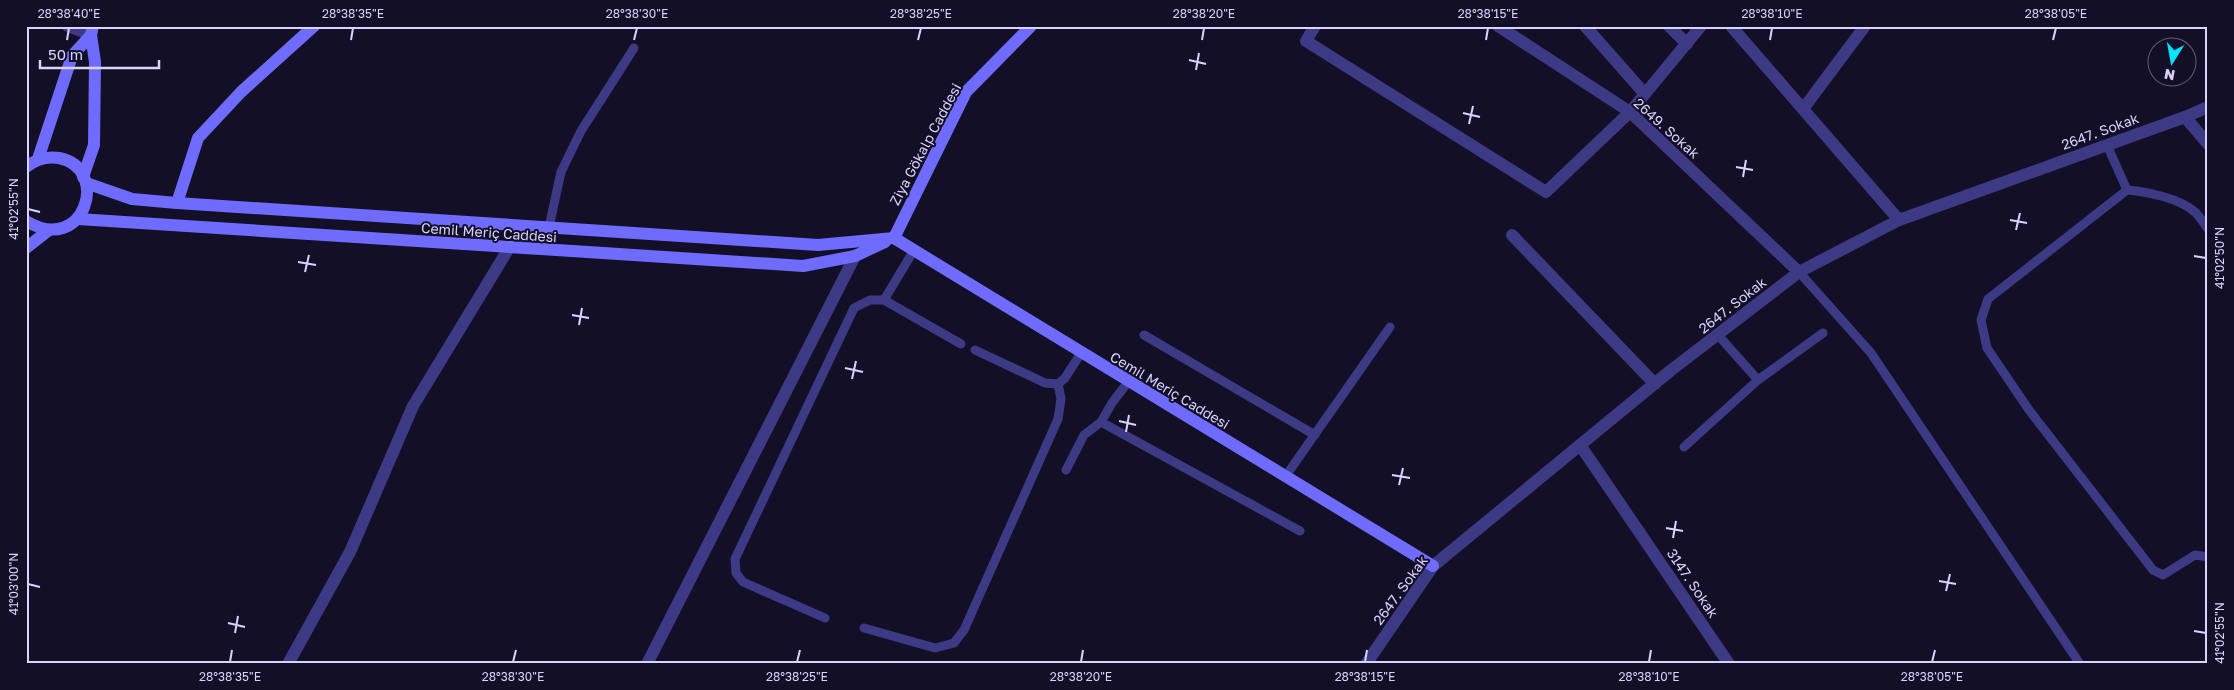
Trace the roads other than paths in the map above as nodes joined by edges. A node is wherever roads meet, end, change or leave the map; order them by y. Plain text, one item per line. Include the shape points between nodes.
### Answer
1 (68, 26) edge
2 (314, 26) edge
3 (1031, 26) edge
4 (1315, 26) edge
5 (1498, 26) edge
6 (1585, 26) edge
7 (1669, 26) edge
8 (1701, 26) edge
9 (1731, 26) edge
10 (1864, 26) edge
11 (92, 30) edge
12 (1687, 44) junction
13 (634, 48) dead end
14 (1645, 94) junction
15 (2208, 107) edge
16 (1803, 109) junction
17 (1630, 112) junction
18 (2185, 117) junction
19 (2208, 144) edge
20 (2107, 145) junction
21 (29, 164) edge
22 (84, 180) junction
23 (2127, 190) junction
24 (177, 203) junction
25 (78, 219) junction
26 (1899, 220) junction
27 (26, 221) edge
28 (549, 227) junction
29 (2208, 228) edge
30 (50, 230) junction
31 (1512, 235) dead end
32 (894, 238) junction
33 (26, 248) edge
34 (509, 248) junction
35 (914, 250) junction
36 (855, 256) junction
37 (1800, 272) junction
38 (884, 300) junction
39 (1390, 327) dead end
40 (1823, 333) dead end
41 (1144, 335) dead end
42 (1718, 335) junction
43 (961, 344) dead end
44 (975, 350) dead end
45 (1081, 353) junction
46 (1758, 380) junction
47 (1128, 382) junction
48 (1058, 384) junction
49 (1655, 384) junction
50 (1101, 422) junction
51 (1315, 435) junction
52 (1580, 445) junction
53 (1684, 446) dead end
54 (1066, 470) dead end
55 (1285, 477) junction
56 (1300, 531) dead end
57 (2208, 557) edge
58 (1433, 566) junction
59 (825, 618) dead end
60 (864, 628) dead end
61 (288, 664) edge
62 (647, 664) edge
63 (1366, 664) edge
64 (1729, 664) edge
65 (2080, 664) edge

1 - 11 street
2 - 24 street via 241,92 198,138
3 - 32 street, Ziya Gökalp Caddesi via 966,92
4 - 17 street via 1306,41 1546,192
5 - 17 street, 2649. Sokak
6 - 14 street
7 - 12 street
8 - 12 street
9 - 16 street
10 - 16 street
11 - 21 street via 72,56
11 - 22 street via 94,145
12 - 14 street
13 - 28 lane via 581,131 561,172
14 - 17 street
15 - 18 street, 2647. Sokak
16 - 26 street
17 - 37 street, 2649. Sokak
18 - 19 street
18 - 20 street, 2647. Sokak
20 - 23 lane
20 - 26 street, 2647. Sokak
21 - 22 street via 50,157 62,159 72,164
22 - 24 street, Cemil Meriç Caddesi via 132,199
22 - 25 street via 86,205
23 - 29 lane via 2151,193 2174,201 2195,212
23 - 57 lane via 1988,299 1981,320 1987,348 2029,410 2152,570 2163,575 2195,555
24 - 28 street, Cemil Meriç Caddesi
25 - 30 street via 70,226
25 - 34 street, Cemil Meriç Caddesi
26 - 37 street, 2647. Sokak
27 - 30 street
28 - 32 street, Cemil Meriç Caddesi via 818,244
30 - 33 street
31 - 49 street
32 - 35 street, Cemil Meriç Caddesi
32 - 36 street, Cemil Meriç Caddesi
34 - 36 street, Cemil Meriç Caddesi via 803,266
34 - 61 street via 413,406 350,552
35 - 38 lane
35 - 45 street, Cemil Meriç Caddesi
36 - 62 street
37 - 42 street, 2647. Sokak
37 - 65 lane via 1871,353
38 - 43 lane
38 - 59 lane via 870,300 854,308 735,558 736,573 743,582
39 - 51 lane
40 - 46 lane
41 - 51 lane
42 - 46 lane
42 - 49 street, 2647. Sokak
44 - 48 lane via 1045,383
45 - 47 street, Cemil Meriç Caddesi
45 - 48 lane
46 - 53 lane
47 - 50 lane
47 - 55 street, Cemil Meriç Caddesi
48 - 60 lane via 1061,399 1058,419 964,630 954,643 935,648
49 - 52 street, 2647. Sokak
50 - 54 lane via 1084,435
50 - 56 lane
51 - 55 lane
52 - 58 street, 2647. Sokak
52 - 64 street, 3147. Sokak
55 - 58 street, Cemil Meriç Caddesi
58 - 63 street, 2647. Sokak

